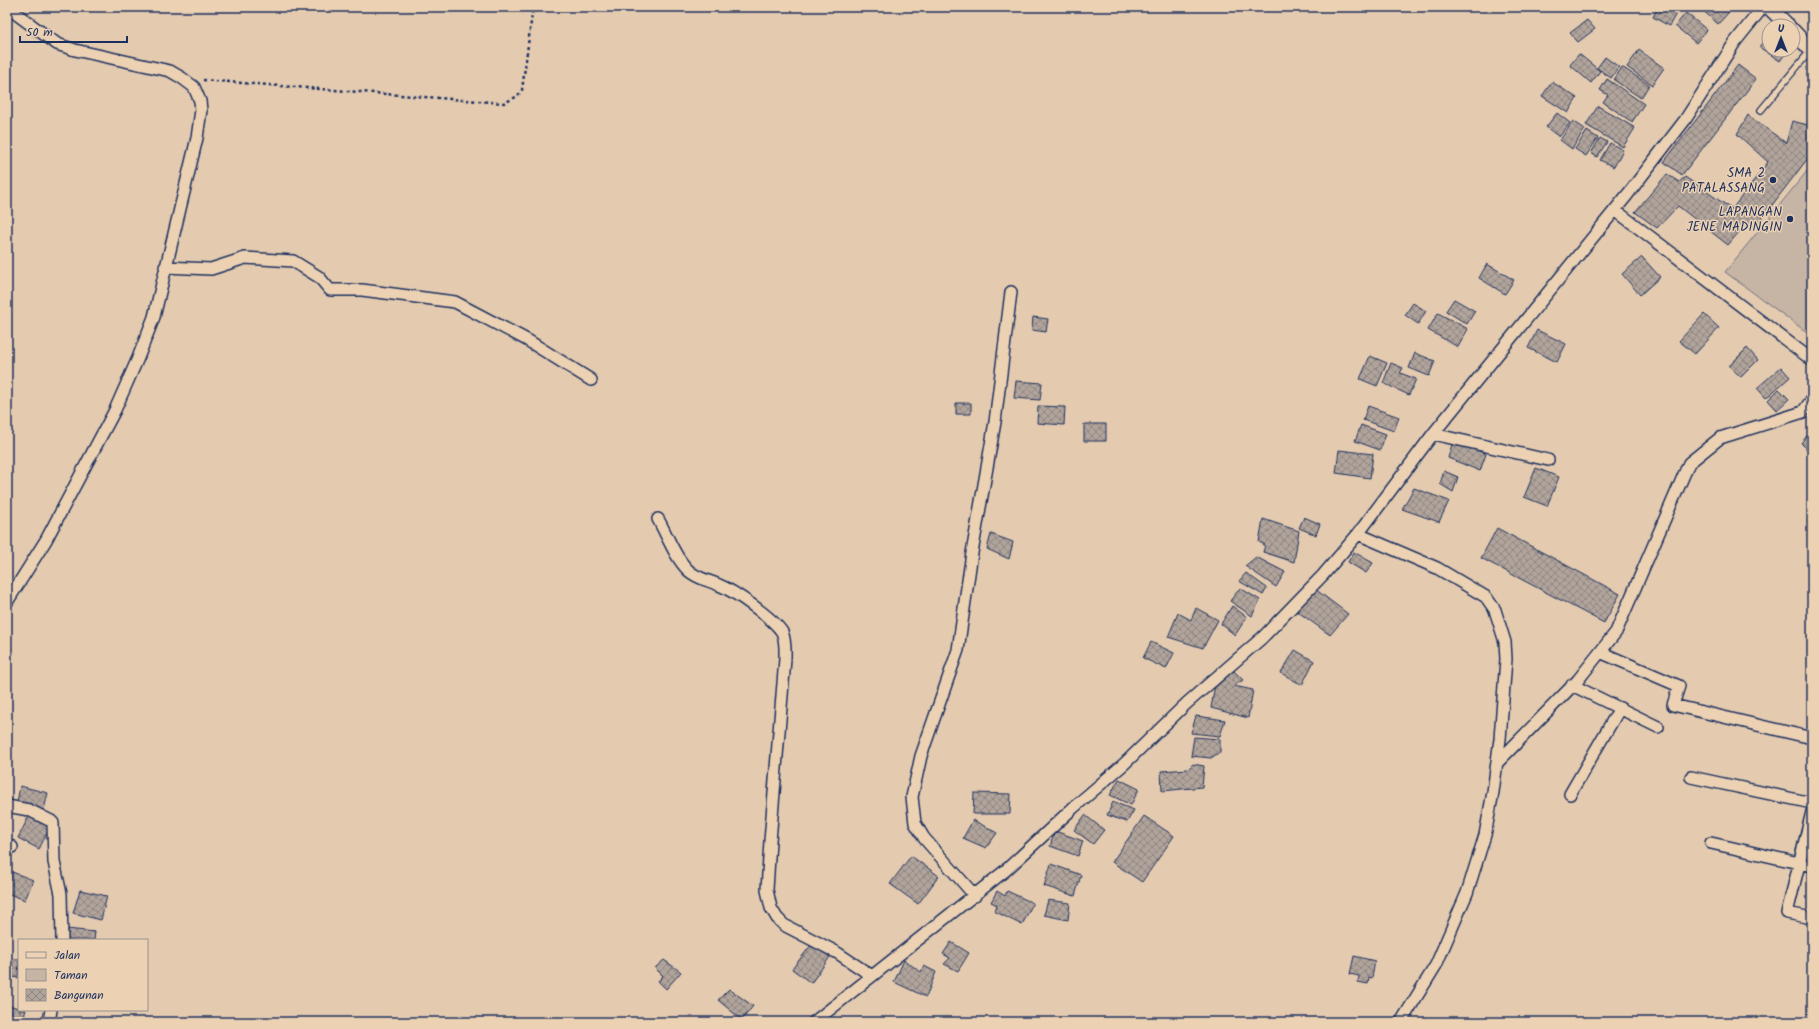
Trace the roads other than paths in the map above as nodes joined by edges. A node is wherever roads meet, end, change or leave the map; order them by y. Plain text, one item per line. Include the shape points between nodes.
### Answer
1 (7, 7) edge
2 (1763, 7) edge
3 (1769, 7) edge
4 (1780, 18) edge
5 (1801, 39) edge
6 (1812, 50) edge
7 (1761, 110) dead end
8 (1615, 210) junction
9 (165, 267) junction
10 (1011, 292) dead end
11 (1812, 360) edge
12 (591, 380) dead end
13 (1812, 399) edge
14 (1433, 434) junction
15 (1548, 460) dead end
16 (658, 518) dead end
17 (1358, 534) junction
18 (7, 602) edge
19 (1600, 652) junction
20 (1572, 686) junction
21 (1620, 708) junction
22 (1658, 726) dead end
23 (1812, 738) edge
24 (1497, 763) junction
25 (1691, 777) dead end
26 (1570, 794) dead end
27 (1812, 803) edge
28 (7, 806) edge
29 (1812, 812) edge
30 (1711, 843) dead end
31 (1800, 863) junction
32 (1812, 866) edge
33 (975, 896) junction
34 (1812, 918) edge
35 (62, 939) edge
36 (872, 976) junction
37 (51, 1011) edge
38 (49, 1022) edge
39 (814, 1022) edge
40 (1401, 1022) edge

1 - 9 street via 57,44 170,71 194,87 201,110 197,138
2 - 8 street via 1736,42 1685,120
3 - 4 street
5 - 6 street
6 - 7 lane
8 - 11 street
8 - 14 street
9 - 12 street via 212,269 245,258 293,261 319,277 330,290 362,290 455,302 527,340
9 - 18 street via 154,317 116,410 46,540
10 - 33 street via 995,422 958,650 921,756 912,797 915,823 924,838
13 - 19 street via 1803,412 1720,438 1689,463 1616,632
14 - 15 street
14 - 17 street
16 - 36 street via 687,570 720,585 753,606 781,632 785,646 767,890 771,908 784,925 836,952
17 - 24 street via 1437,568 1486,597 1492,604 1501,626 1506,659
17 - 33 street via 1323,575 1263,637
19 - 20 street
19 - 23 street via 1678,686 1673,705
20 - 21 street
20 - 24 street
21 - 22 street
21 - 26 street
24 - 40 street via 1485,834 1467,893 1436,965
25 - 27 street
28 - 35 street via 29,810 53,823 54,862 61,894
29 - 31 street
30 - 31 street
31 - 32 street
31 - 34 street via 1787,913
33 - 36 street
36 - 39 street
37 - 38 street

